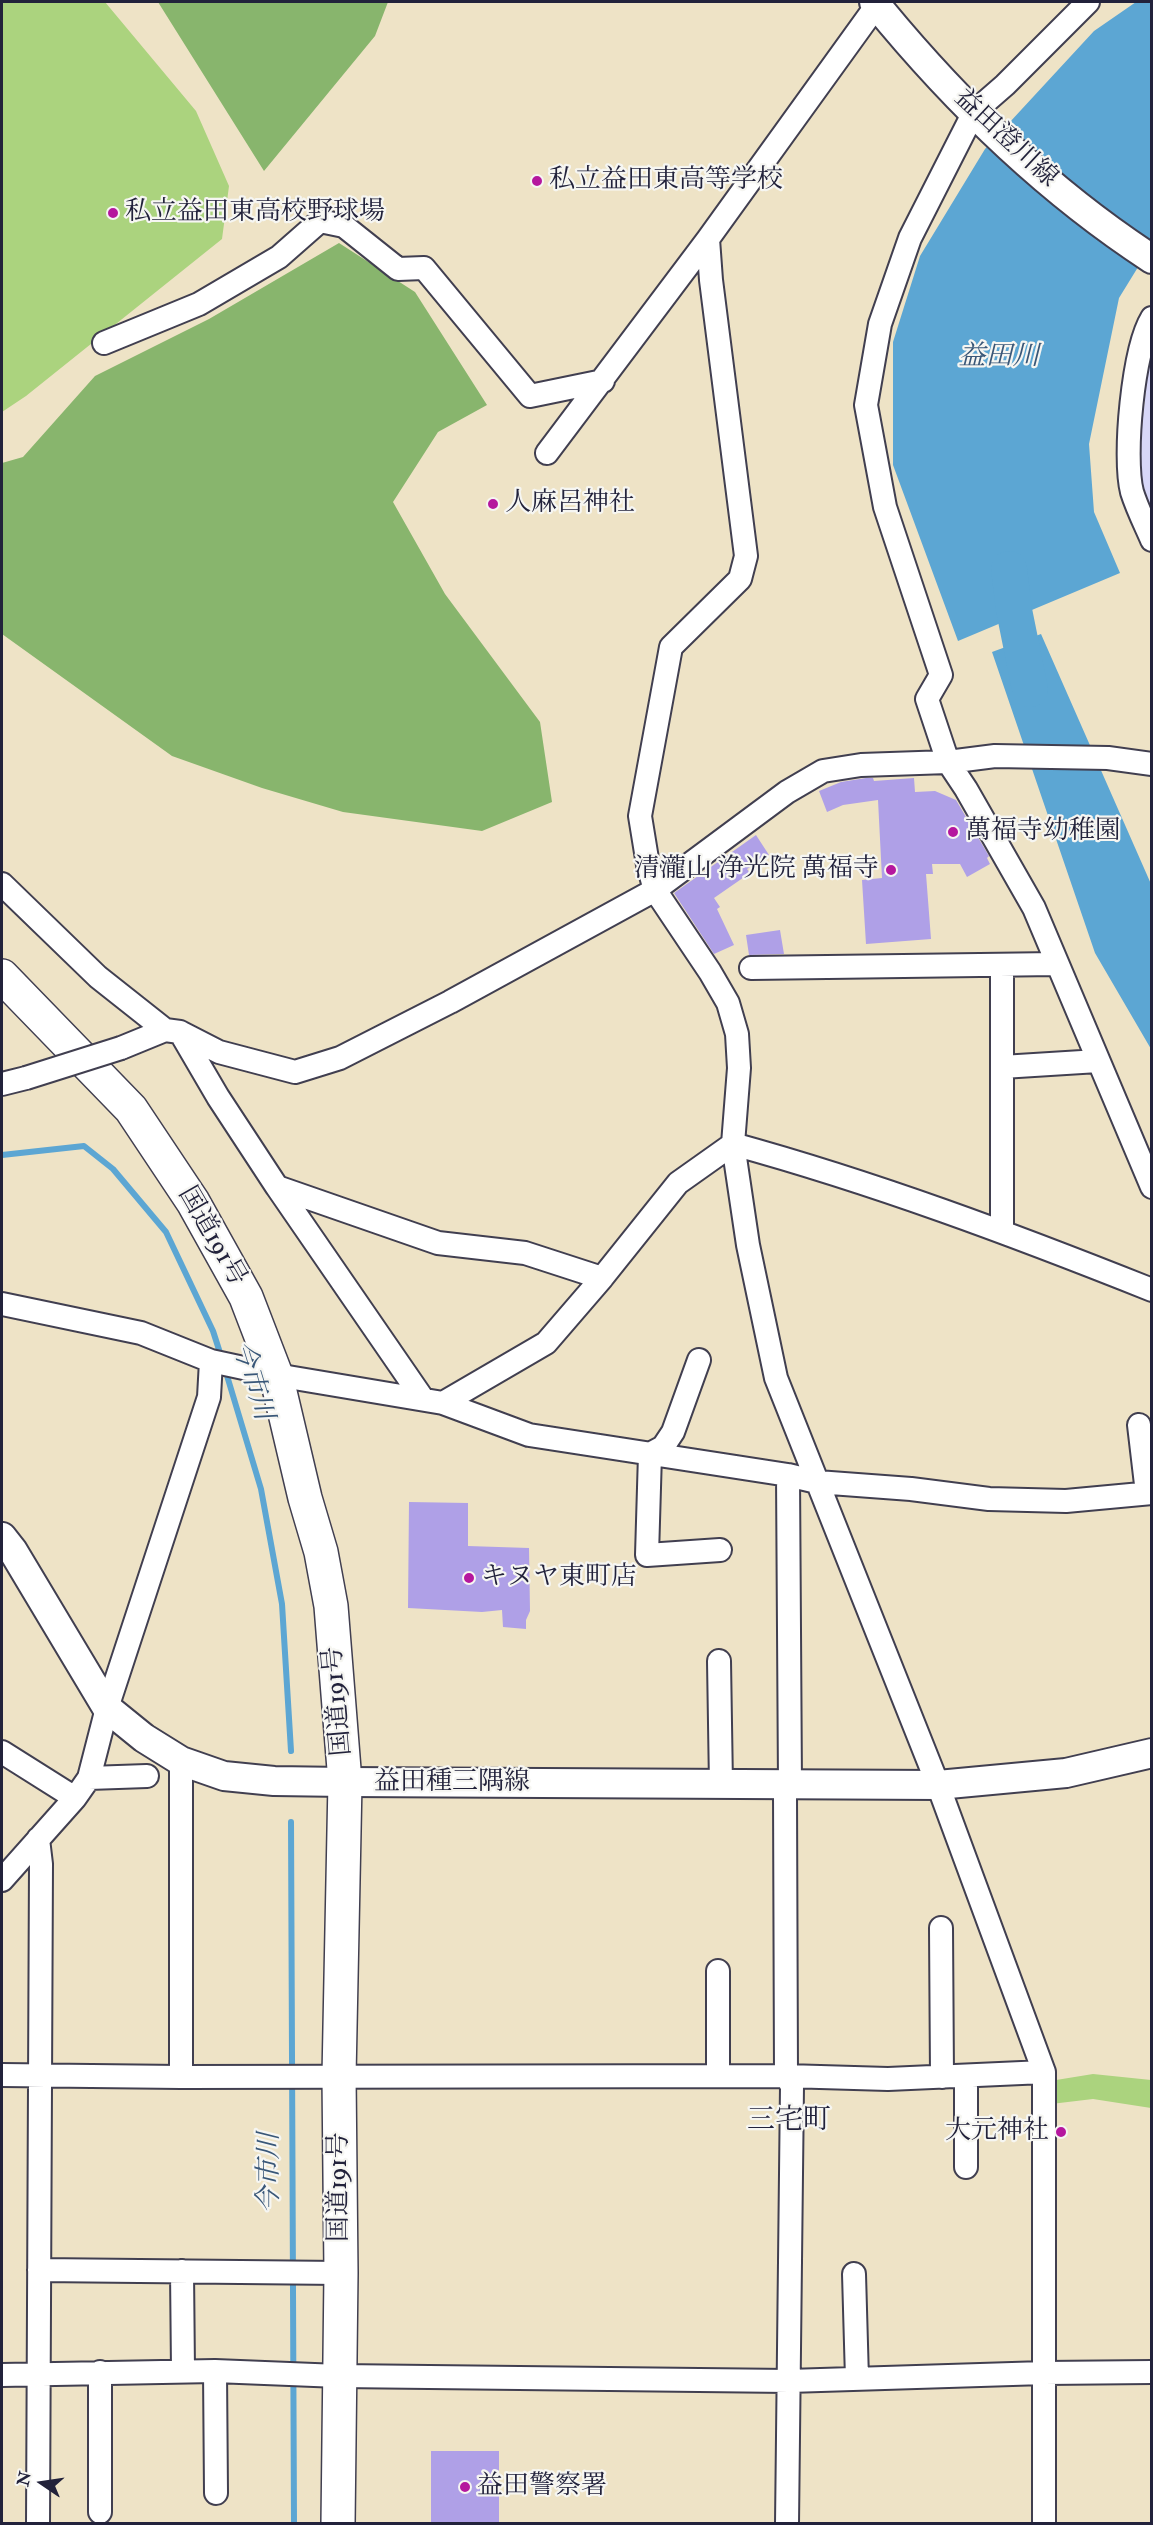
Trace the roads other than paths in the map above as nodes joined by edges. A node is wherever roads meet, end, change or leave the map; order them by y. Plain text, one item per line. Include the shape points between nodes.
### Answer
1 (1088, 2) edge
2 (876, 3) edge
3 (981, 119) junction
4 (708, 239) junction
5 (1152, 259) edge
6 (1152, 318) edge
7 (104, 343) dead end
8 (603, 381) junction
9 (547, 453) dead end
10 (1152, 540) edge
11 (948, 762) junction
12 (1152, 764) edge
13 (2, 884) edge
14 (655, 890) junction
15 (1056, 964) junction
16 (1002, 965) junction
17 (751, 968) dead end
18 (2, 976) edge
19 (172, 1031) junction
20 (1098, 1061) junction
21 (1002, 1067) junction
22 (2, 1084) edge
23 (733, 1144) junction
24 (277, 1187) junction
25 (1152, 1187) edge
26 (1002, 1230) junction
27 (602, 1278) junction
28 (1152, 1290) edge
29 (2, 1304) edge
30 (699, 1360) dead end
31 (211, 1361) junction
32 (276, 1375) junction
33 (433, 1401) junction
34 (1140, 1425) dead end
35 (650, 1454) junction
36 (788, 1475) junction
37 (817, 1482) junction
38 (1149, 1493) edge
39 (2, 1537) edge
40 (720, 1550) dead end
41 (719, 1661) dead end
42 (108, 1708) junction
43 (1152, 1741) edge
44 (2, 1752) edge
45 (1152, 1753) edge
46 (181, 1761) junction
47 (147, 1776) dead end
48 (89, 1778) junction
49 (1018, 1778) junction
50 (345, 1782) junction
51 (721, 1785) junction
52 (790, 1785) junction
53 (938, 1785) junction
54 (75, 1798) junction
55 (38, 1839) junction
56 (2, 1880) edge
57 (941, 1928) dead end
58 (718, 1971) dead end
59 (1044, 2072) junction
60 (40, 2074) junction
61 (2, 2075) edge
62 (339, 2076) junction
63 (718, 2076) junction
64 (786, 2076) junction
65 (966, 2076) junction
66 (181, 2077) junction
67 (942, 2077) junction
68 (966, 2167) dead end
69 (39, 2270) junction
70 (182, 2271) junction
71 (340, 2273) junction
72 (854, 2274) dead end
73 (183, 2371) junction
74 (215, 2371) junction
75 (100, 2372) junction
76 (1152, 2372) edge
77 (1044, 2373) junction
78 (2, 2375) edge
79 (38, 2375) junction
80 (339, 2376) junction
81 (857, 2379) junction
82 (789, 2381) junction
83 (216, 2493) dead end
84 (100, 2512) dead end
85 (38, 2523) edge
86 (338, 2523) edge
87 (788, 2523) edge
88 (1044, 2523) edge

1 - 3 street via 1005,85
2 - 3 main road, 益田澄川線 via 926,63
2 - 4 street
3 - 5 main road, 益田澄川線 via 1081,208
3 - 11 street via 910,238 880,324 867,405 885,507 941,675 927,699
4 - 8 street
4 - 14 street via 746,556 740,579 671,647 640,816
6 - 10 street via 1131,406 1128,447 1132,491
7 - 8 street via 209,298 279,257 320,221 344,226 398,269 424,268 531,396
8 - 9 street
11 - 12 street via 995,756 1108,758
11 - 14 street via 861,765 824,771 787,792
11 - 15 street via 1034,908
13 - 19 street via 98,977
14 - 19 street via 430,1012 339,1058 295,1072 219,1052
14 - 23 street via 728,1004 737,1034 739,1068
15 - 16 street
15 - 20 street
16 - 17 street
16 - 21 street
18 - 32 highway, 国道191号 via 131,1109 193,1202 246,1297
19 - 22 street, bridge
19 - 24 street
20 - 21 street
20 - 25 street
21 - 26 street
23 - 26 street
23 - 27 street via 678,1183
23 - 37 street via 750,1255 776,1378
24 - 27 street via 438,1243 525,1253
24 - 33 street
26 - 28 street
27 - 33 street via 546,1343
29 - 31 street via 141,1333
30 - 35 street via 673,1432 663,1447
31 - 32 street
31 - 42 street via 209,1397
32 - 33 street
32 - 50 highway, 国道191号 via 332,1606
33 - 35 street via 530,1435
34 - 38 street
35 - 36 street
35 - 40 street via 647,1555
36 - 37 street
36 - 52 street
37 - 38 street via 988,1499 1066,1501
37 - 53 street
39 - 42 main road, 益田種三隅線
41 - 51 street
42 - 46 main road, 益田種三隅線 via 144,1738
42 - 48 street
43 - 49 main road, 益田種三隅線 via 1065,1761
44 - 54 street
45 - 49 main road, 益田種三隅線 via 1066,1773
46 - 50 main road, 益田種三隅線 via 224,1776
46 - 66 street
47 - 48 street
48 - 54 street
49 - 53 main road, 益田種三隅線
50 - 51 main road, 益田種三隅線
50 - 62 highway, 国道191号
51 - 52 main road, 益田種三隅線
52 - 53 main road, 益田種三隅線
52 - 64 street via 785,1794
53 - 59 street
54 - 55 street
55 - 56 street
55 - 60 street
57 - 67 street
58 - 63 street
59 - 65 street
59 - 77 street
60 - 61 street
60 - 66 street
60 - 69 street
62 - 63 street
62 - 66 street
62 - 71 highway, 国道191号
63 - 64 street
64 - 67 street
64 - 82 street via 792,2085
65 - 67 street
65 - 68 street
69 - 70 street
69 - 79 street
70 - 71 street
70 - 73 street
71 - 80 highway, 国道191号
72 - 81 street
73 - 74 street
73 - 75 street
74 - 80 street
74 - 83 street
75 - 79 street
75 - 84 street
76 - 77 street
77 - 81 street
77 - 88 street
78 - 79 street
79 - 85 street
80 - 82 street
80 - 86 highway, 国道191号
81 - 82 street
82 - 87 street

